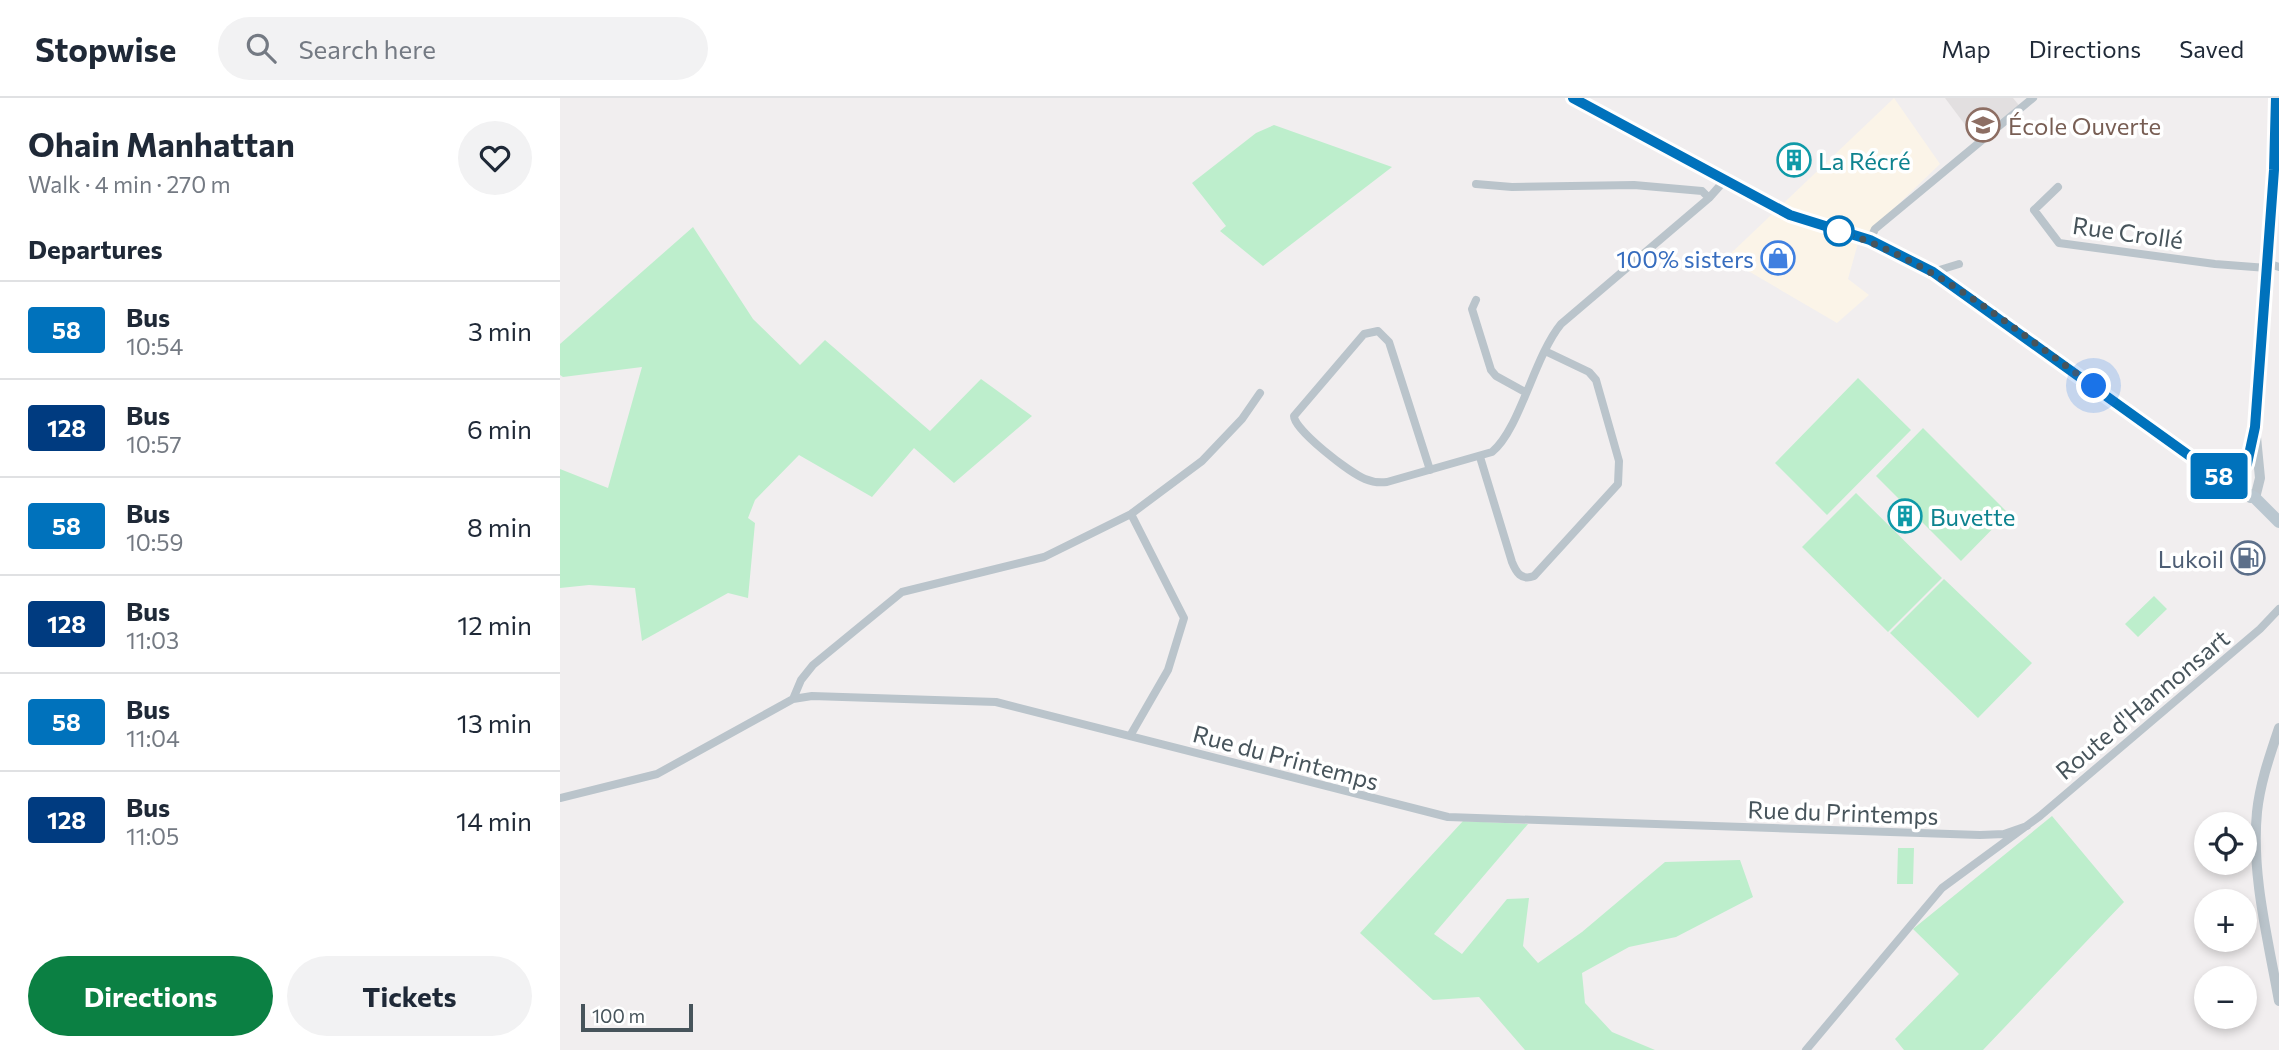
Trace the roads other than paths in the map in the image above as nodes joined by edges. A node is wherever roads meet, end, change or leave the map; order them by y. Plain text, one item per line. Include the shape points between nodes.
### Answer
1 (1573, 98) edge
2 (2033, 98) edge
3 (2276, 98) edge
4 (1726, 180) junction
5 (1476, 184) dead end
6 (2058, 187) dead end
7 (1709, 198) junction
8 (1870, 240) junction
9 (1959, 264) dead end
10 (2267, 265) junction
11 (2279, 267) edge
12 (1933, 272) junction
13 (1476, 300) dead end
14 (1545, 351) junction
15 (1259, 393) dead end
16 (1525, 393) junction
17 (2255, 427) junction
18 (1480, 457) junction
19 (1430, 470) junction
20 (2228, 483) junction
21 (2250, 498) junction
22 (1130, 514) junction
23 (2279, 522) edge
24 (2279, 531) edge
25 (2279, 609) edge
26 (793, 699) junction
27 (2279, 727) edge
28 (1130, 736) junction
29 (560, 798) edge
30 (2027, 826) junction
31 (2279, 1001) edge
32 (1806, 1050) edge

1 - 4 main road
2 - 8 street via 1875,229
3 - 10 street
4 - 7 street
4 - 8 main road via 1790,215
5 - 7 street via 1647,186 1702,191
6 - 10 street, Rue Crollé via 2034,211 2059,243 2215,264
7 - 14 street via 1561,324
8 - 12 main road
9 - 12 street
10 - 11 street, Rue Crollé
10 - 17 street
12 - 20 main road
13 - 16 street via 1472,309 1488,365 1496,376
14 - 16 street
14 - 18 street via 1589,372 1595,380 1619,461 1618,484 1534,576 1523,577 1511,562
15 - 22 street via 1242,419 1202,461
16 - 18 street via 1497,448
17 - 20 street via 2247,464
17 - 21 street via 2260,478
18 - 19 street
19 - 19 street via 1389,342 1378,331 1364,334 1298,410 1294,422 1366,480 1387,482
20 - 21 main road
21 - 23 main road
21 - 24 main road
22 - 26 street via 1044,557 902,592 813,665
22 - 28 street via 1184,618 1168,670
25 - 30 street, Route d'Hannonsart
26 - 28 street, Rue du Printemps via 996,702
26 - 29 street, Rue du Printemps via 657,774
27 - 31 street via 2262,786 2256,840
28 - 30 street, Rue du Printemps via 1448,817 1980,835 2004,834
30 - 32 street, Route d'Hannonsart via 1930,900

